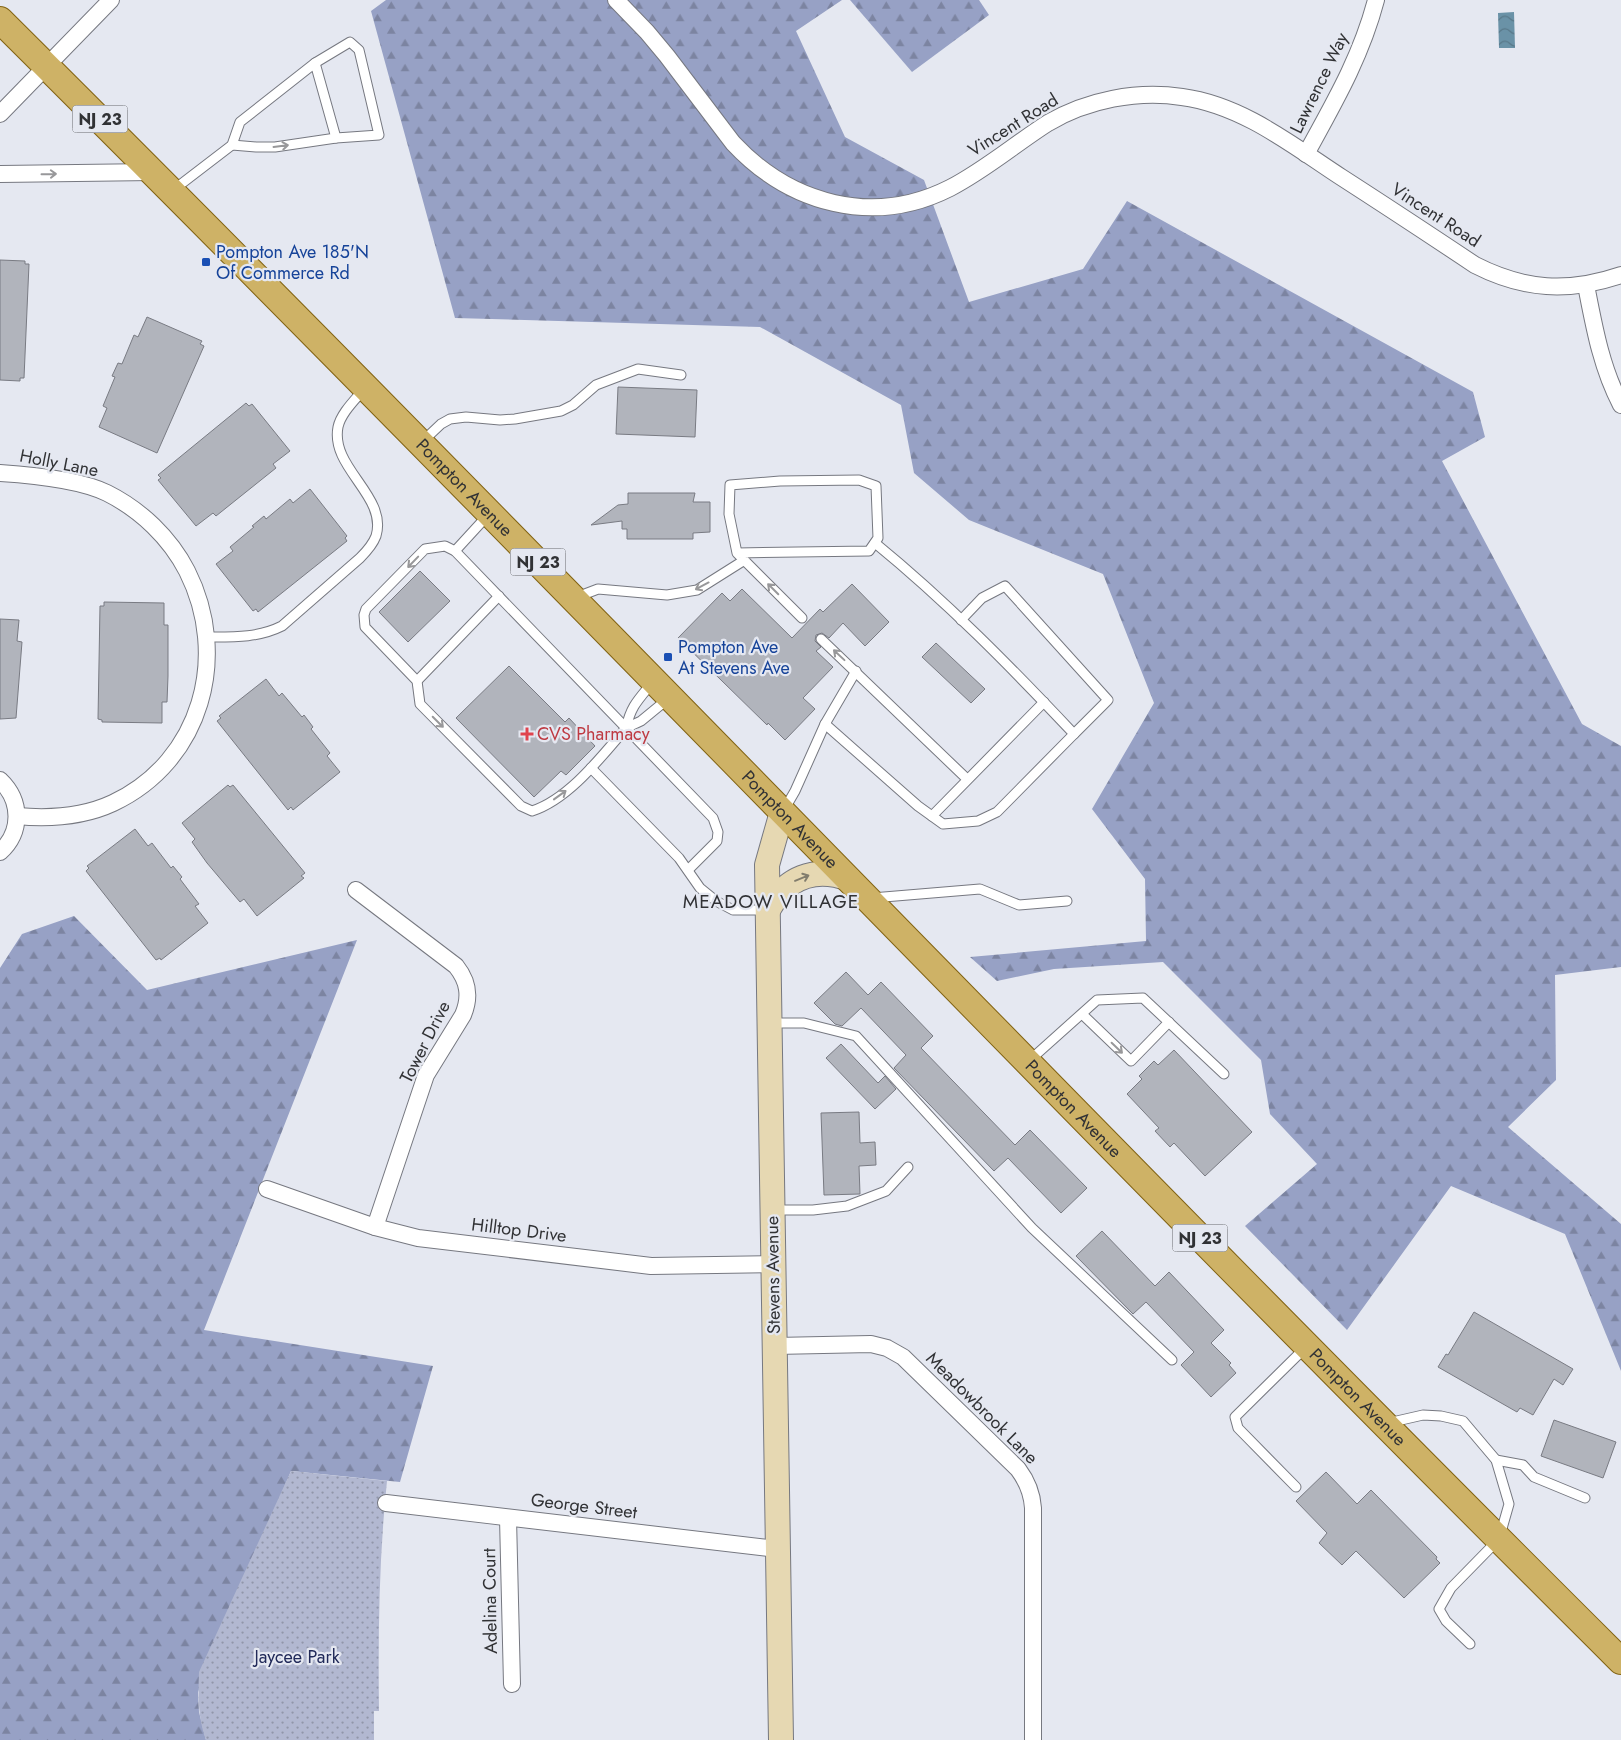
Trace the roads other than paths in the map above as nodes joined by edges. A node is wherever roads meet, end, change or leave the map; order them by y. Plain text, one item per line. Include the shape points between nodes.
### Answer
1 (111, 0) edge
2 (616, 0) edge
3 (1376, 0) edge
4 (0, 20) edge
5 (315, 62) junction
6 (46, 65) junction
7 (0, 114) edge
8 (336, 138) junction
9 (232, 145) junction
10 (1306, 154) junction
11 (154, 172) junction
12 (0, 174) edge
13 (172, 191) junction
14 (1621, 275) edge
15 (1586, 285) junction
16 (681, 375) dead end
17 (366, 387) junction
18 (1621, 405) edge
19 (421, 443) junction
20 (0, 473) edge
21 (490, 513) junction
22 (875, 543) junction
23 (455, 551) junction
24 (740, 557) junction
25 (499, 596) junction
26 (574, 598) junction
27 (802, 618) dead end
28 (961, 620) junction
29 (207, 637) junction
30 (821, 638) dead end
31 (856, 672) junction
32 (417, 681) junction
33 (662, 688) junction
34 (1044, 702) junction
35 (825, 724) junction
36 (626, 728) junction
37 (1074, 734) junction
38 (591, 768) junction
39 (968, 779) junction
40 (0, 780) edge
41 (782, 812) junction
42 (18, 816) junction
43 (932, 816) junction
44 (0, 852) edge
45 (688, 870) junction
46 (849, 879) junction
47 (356, 890) dead end
48 (867, 898) junction
49 (1067, 901) dead end
50 (768, 910) junction
51 (1082, 1014) junction
52 (1169, 1022) junction
53 (770, 1023) junction
54 (1028, 1062) junction
55 (1224, 1074) dead end
56 (908, 1167) dead end
57 (267, 1189) dead end
58 (772, 1210) junction
59 (375, 1227) junction
60 (773, 1264) junction
61 (774, 1346) junction
62 (1306, 1347) junction
63 (1172, 1360) dead end
64 (1383, 1424) junction
65 (1496, 1460) junction
66 (1296, 1487) dead end
67 (1585, 1498) dead end
68 (386, 1503) dead end
69 (508, 1518) junction
70 (1499, 1539) junction
71 (778, 1549) junction
72 (1470, 1644) dead end
73 (1621, 1661) edge
74 (512, 1684) dead end
75 (780, 1740) edge
76 (1033, 1740) edge

1 - 6 street
2 - 10 street, Vincent Road via 667,56 746,158 795,190 832,203 892,205 931,196 967,178 1070,112 1091,104 1136,95 1181,97 1225,108 1246,117
3 - 10 street, Lawrence Way via 1354,65
4 - 6 main road, Pompton Avenue / NJ 23
5 - 8 lane
5 - 8 lane via 350,42 358,50 379,135
5 - 9 lane via 240,122
6 - 7 street
6 - 11 main road, Pompton Avenue / NJ 23
9 -> 8 lane via 275,147
9 - 13 lane
10 - 15 street, Vincent Road via 1492,273 1529,284
12 -> 11 street
11 - 13 main road, Pompton Avenue / NJ 23
13 - 17 main road, Pompton Avenue / NJ 23
14 - 15 street, Vincent Road
15 - 18 street via 1600,353
16 - 19 lane via 638,369 596,385 561,411 515,419 450,419
17 - 19 main road, Pompton Avenue / NJ 23
17 - 29 lane via 345,412 338,426 337,442 342,458 374,510 376,536 360,558 282,626 242,637
19 - 21 main road, Pompton Avenue / NJ 23
20 - 29 street, Holly Lane via 87,485 120,500 143,517 183,564 199,600
21 - 23 lane
21 - 26 main road, Pompton Avenue / NJ 23
22 - 24 lane via 870,551
22 - 24 lane via 878,538 876,486 858,480 730,485 729,514
22 - 28 lane
23 - 25 lane
23 -> 32 lane via 445,546 425,549 366,609 364,615 364,628
24 -> 26 lane via 697,590 667,595 598,589
27 -> 24 lane
25 - 32 lane
25 - 36 lane
26 - 33 main road, Pompton Avenue / NJ 23
28 - 34 lane
28 - 37 lane via 982,598 1005,586 1108,700
29 - 42 street, Holly Lane via 207,671 199,708 182,742 159,771 130,794 96,809 42,819
31 -> 30 lane
31 - 35 lane
31 - 39 lane
32 -> 38 lane via 420,704 521,806 532,811 542,808 581,780
33 - 36 lane via 641,721
33 - 36 lane via 634,704
33 - 41 main road, Pompton Avenue / NJ 23
34 - 37 lane
34 - 39 lane
35 - 41 lane
35 - 43 lane
36 - 38 lane
36 - 45 lane via 713,818 718,832 717,841
37 - 43 lane via 998,812 978,821 943,824
38 - 45 lane
39 - 43 lane
40 - 42 street via 15,801
41 - 46 main road, Pompton Avenue / NJ 23
41 - 50 main road, Stevens Avenue via 767,865
42 - 44 street via 15,832
45 - 50 lane via 700,888 734,910
46 - 48 main road, Pompton Avenue / NJ 23
50 -> 46 main road via 781,891 800,878 820,874
47 - 59 street, Tower Drive via 456,966 468,989 463,1014 426,1075
48 - 49 lane via 980,889 1019,905
48 - 54 main road, Pompton Avenue / NJ 23
50 - 53 main road, Stevens Avenue
51 - 52 lane via 1097,1000 1143,998
51 -> 52 lane via 1131,1061
51 - 54 lane
52 - 55 lane
53 - 58 main road, Stevens Avenue
53 - 63 lane via 804,1022 856,1036 1032,1228
54 - 62 main road, Pompton Avenue / NJ 23
56 - 58 lane via 886,1191 847,1206
57 - 59 street, Hilltop Drive
58 - 60 main road, Stevens Avenue
59 - 60 street, Hilltop Drive via 418,1238 651,1266
60 - 61 main road, Stevens Avenue
61 - 71 main road, Stevens Avenue
61 - 76 street, Meadowbrook Lane via 871,1344 895,1352 1024,1478 1031,1492 1033,1508
62 - 64 main road, Pompton Avenue / NJ 23
62 - 66 lane via 1236,1417 1238,1428
64 - 65 lane via 1424,1415 1463,1421
64 - 70 main road, Pompton Avenue / NJ 23
65 - 67 lane via 1523,1465 1534,1477
65 - 70 lane via 1509,1504
68 - 69 street, George Street
69 - 71 street, George Street
69 - 74 street, Adelina Court
70 - 72 lane via 1451,1588 1438,1609
70 - 73 main road, Pompton Avenue / NJ 23
71 - 75 main road, Stevens Avenue

